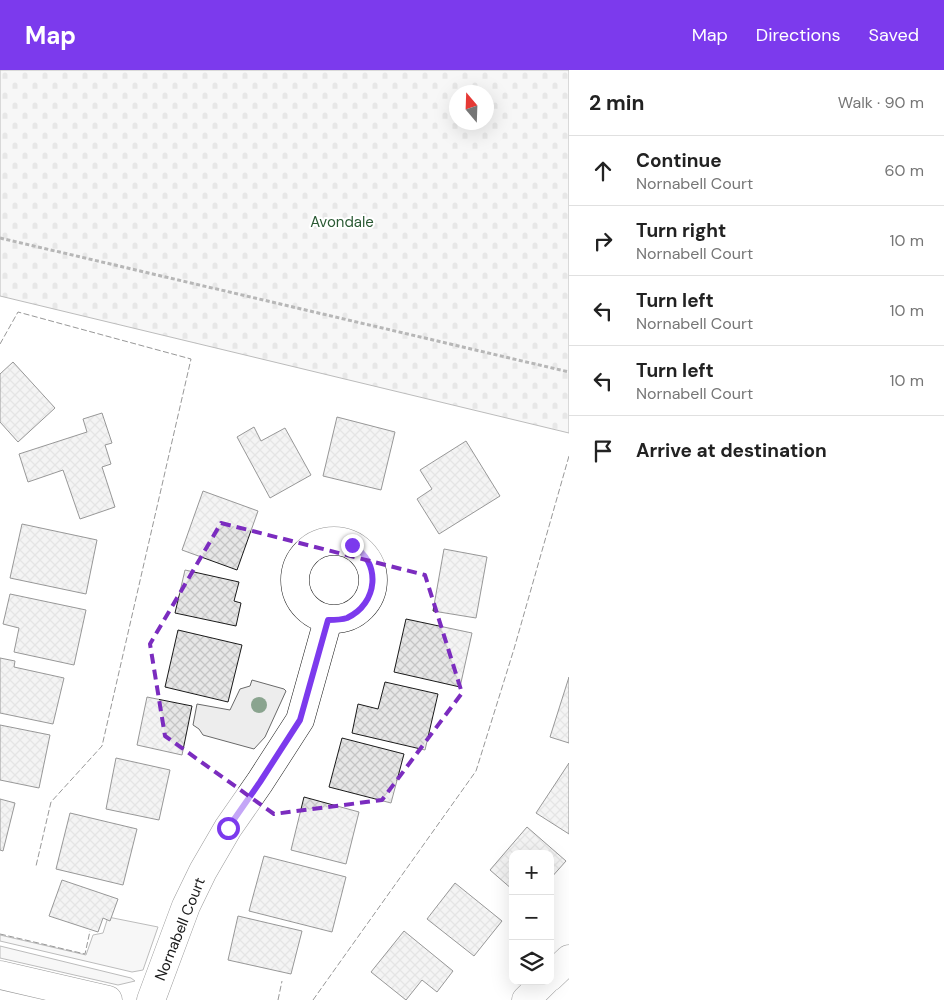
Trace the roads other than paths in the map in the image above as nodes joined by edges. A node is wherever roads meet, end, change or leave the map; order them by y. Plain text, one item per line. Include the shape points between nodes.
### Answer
1 (328, 620) dead end
2 (569, 959) edge
3 (554, 973) edge
4 (0, 975) edge
5 (542, 985) edge
6 (108, 1000) edge
7 (151, 1000) edge
8 (526, 1000) edge

1 - 7 street, Nornabell Court via 300,720 203,871 186,906
2 - 3 street
4 - 6 street
5 - 8 street

